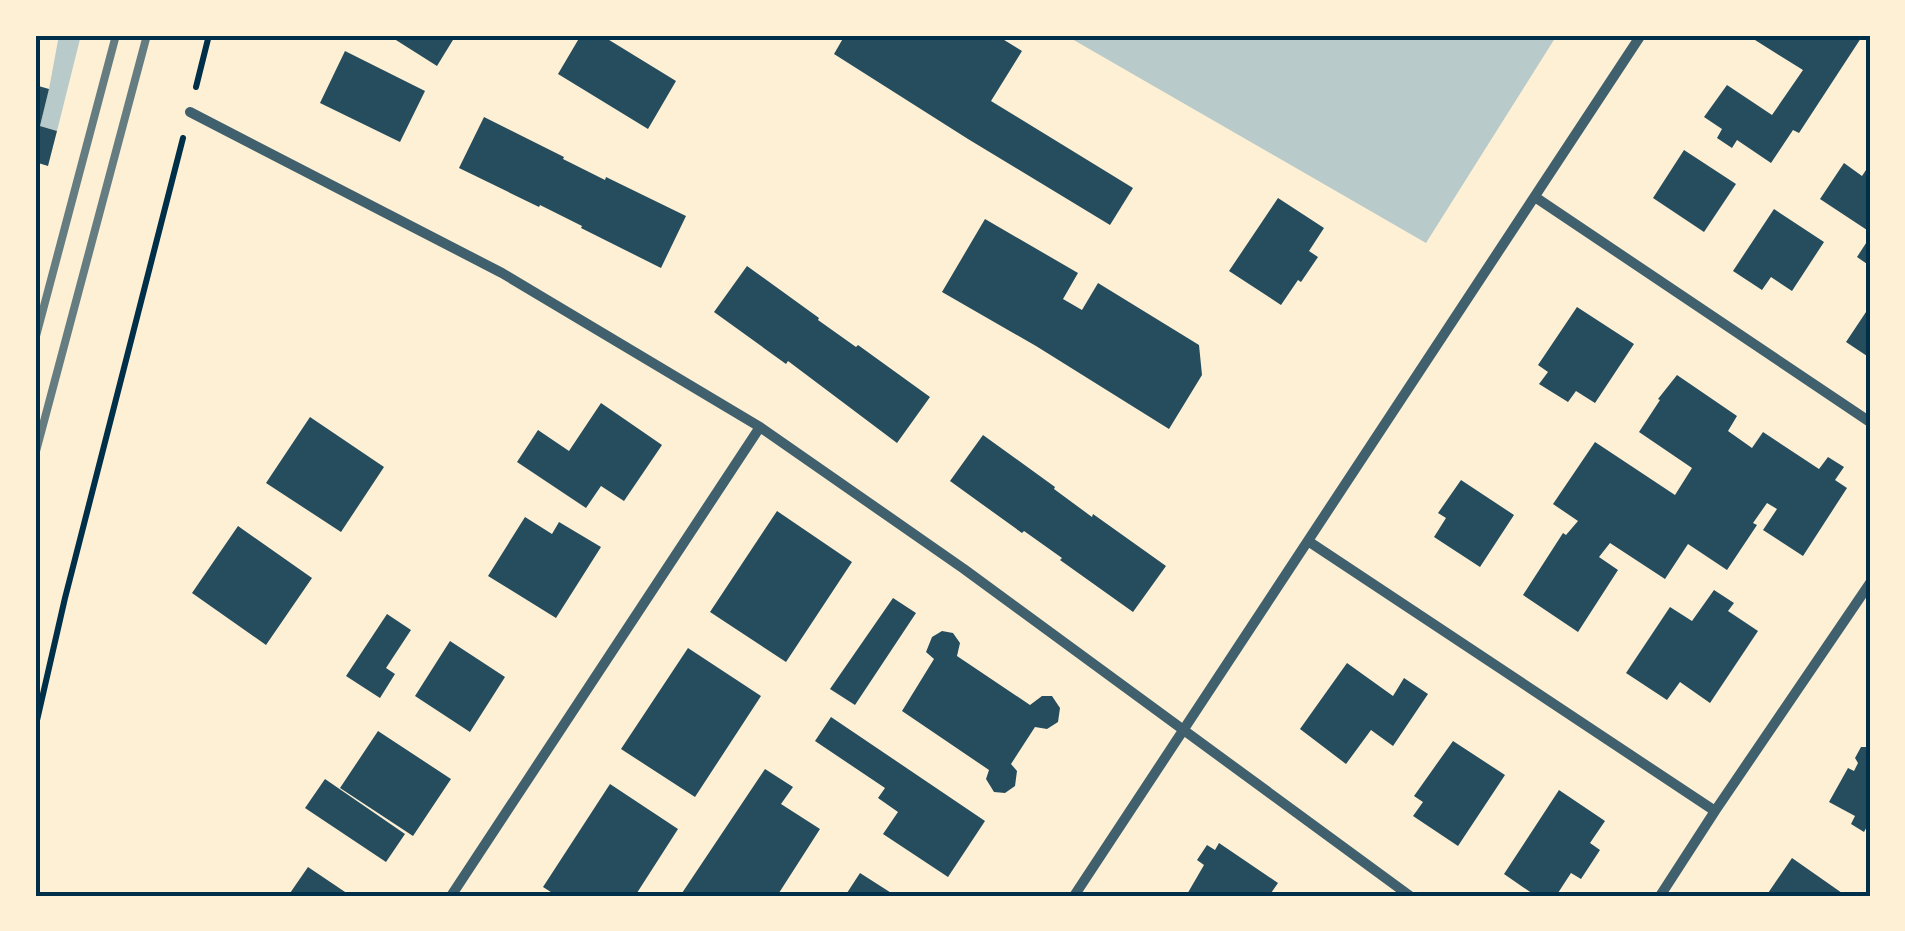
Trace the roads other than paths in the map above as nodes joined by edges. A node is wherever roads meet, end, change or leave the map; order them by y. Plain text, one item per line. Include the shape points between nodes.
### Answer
1 (1641, 35) edge
2 (190, 112) road end
3 (1535, 197) junction
4 (1870, 422) edge
5 (760, 427) junction
6 (1308, 541) junction
7 (1870, 583) edge
8 (1184, 730) junction
9 (1715, 811) junction
10 (451, 896) edge
11 (1074, 896) edge
12 (1410, 896) edge
13 (1660, 896) edge

1 - 3 street
2 - 5 street via 502,274
3 - 4 street
3 - 6 street
5 - 8 street
5 - 10 street
6 - 8 street
6 - 9 street
7 - 9 street
8 - 11 street
8 - 12 street
9 - 13 street

